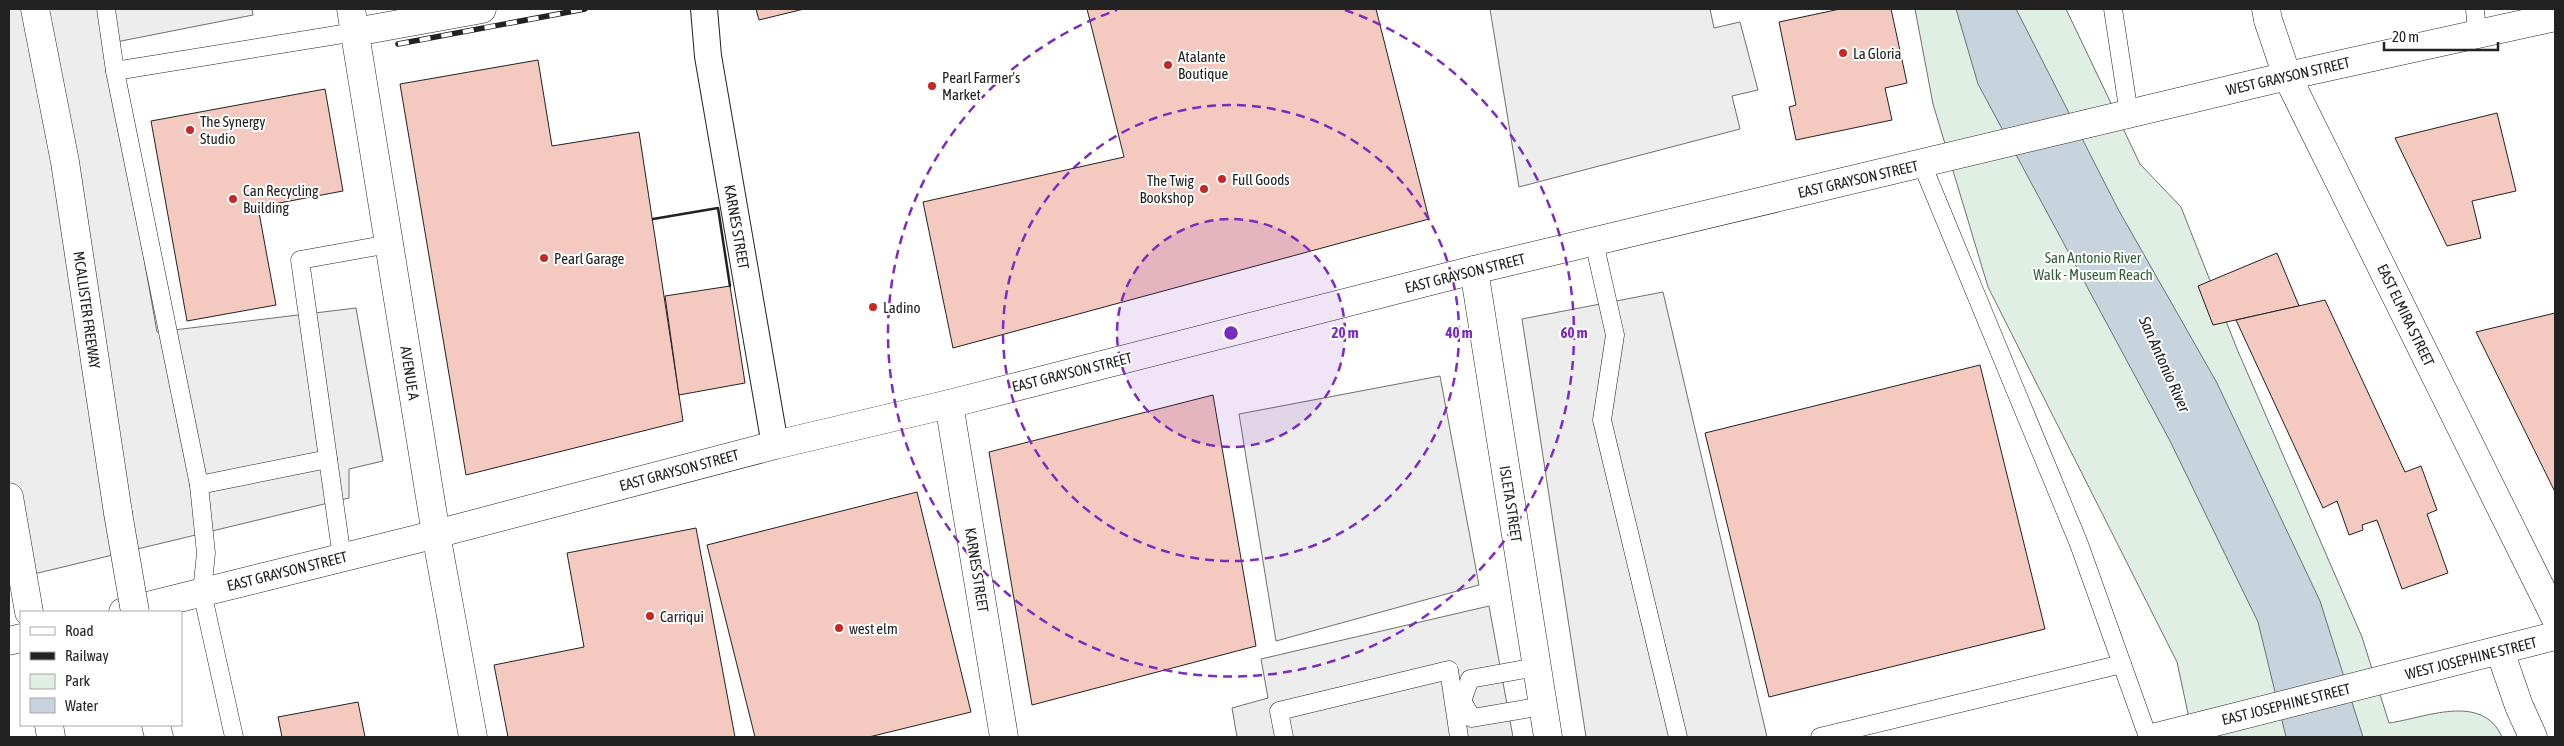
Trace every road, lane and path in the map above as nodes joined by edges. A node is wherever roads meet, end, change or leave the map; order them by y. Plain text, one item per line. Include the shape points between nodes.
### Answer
1 (35, 9) edge
2 (46, 9) edge
3 (106, 9) edge
4 (482, 9) edge
5 (704, 9) edge
6 (2113, 9) edge
7 (2266, 9) edge
8 (2555, 17) edge
9 (353, 20) edge
10 (2476, 22) edge
11 (115, 71) junction
12 (2287, 76) junction
13 (2129, 114) junction
14 (2022, 139) joint
15 (65, 162) junction
16 (1922, 164) junction
17 (1594, 242) junction
18 (389, 244) junction
19 (1474, 270) junction
20 (949, 404) junction
21 (774, 445) junction
22 (328, 459) junction
23 (199, 485) junction
24 (9, 497) edge
25 (436, 534) junction
26 (342, 558) junction
27 (202, 592) junction
28 (29, 611) edge
29 (127, 611) edge
30 (135, 611) edge
31 (2555, 617) edge
32 (2555, 636) edge
33 (2500, 651) junction
34 (2122, 664) junction
35 (1537, 667) junction
36 (2388, 679) joint
37 (1458, 702) junction
38 (1543, 706) junction
39 (234, 737) edge
40 (473, 737) edge
41 (1004, 737) edge
42 (1284, 737) edge
43 (1459, 737) edge
44 (1548, 737) edge
45 (1678, 737) edge
46 (1820, 737) edge
47 (2148, 737) edge
48 (2156, 737) edge
49 (2533, 737) edge

1 - 15 main road, MCALLISTER FREEWAY
2 - 15 main road
3 - 11 lane
4 - 9 main road
5 - 21 street, KARNES STREET via 708,56
6 - 13 lane
7 - 12 main road, EAST ELMIRA STREET
8 - 10 main road, WEST GRAYSON STREET
9 - 11 lane
9 - 18 main road, AVENUE A
10 - 12 main road, WEST GRAYSON STREET
11 - 23 lane
12 - 13 main road, WEST GRAYSON STREET
12 - 31 main road, EAST ELMIRA STREET
13 - 14 main road, WEST GRAYSON STREET
14 - 16 main road, EAST GRAYSON STREET
15 - 30 main road, MCALLISTER FREEWAY, bridge
16 - 17 main road, EAST GRAYSON STREET
16 - 34 lane via 2079,544
17 - 19 main road, EAST GRAYSON STREET
17 - 45 lane via 1615,335 1602,420
18 - 22 lane via 300,260
18 - 25 main road, AVENUE A
19 - 20 main road, EAST GRAYSON STREET
19 - 35 main road, ISLETA STREET
20 - 21 main road, EAST GRAYSON STREET
20 - 41 main road, KARNES STREET
21 - 25 main road, EAST GRAYSON STREET
22 - 23 lane
22 - 26 lane
23 - 27 lane via 206,553
24 - 28 main road
25 - 26 main road, EAST GRAYSON STREET
25 - 40 main road, AVENUE A
26 - 27 main road, EAST GRAYSON STREET
27 - 29 main road, EAST GRAYSON STREET
27 - 39 lane
32 - 33 main road, WEST JOSEPHINE STREET
33 - 36 main road, WEST JOSEPHINE STREET
33 - 49 main road
34 - 46 lane
34 - 47 lane
35 - 37 lane via 1470,679
35 - 38 main road, ISLETA STREET
36 - 48 main road, EAST JOSEPHINE STREET
37 - 38 lane via 1472,718
37 - 42 lane via 1448,670 1279,711
37 - 43 lane
38 - 44 main road, ISLETA STREET

